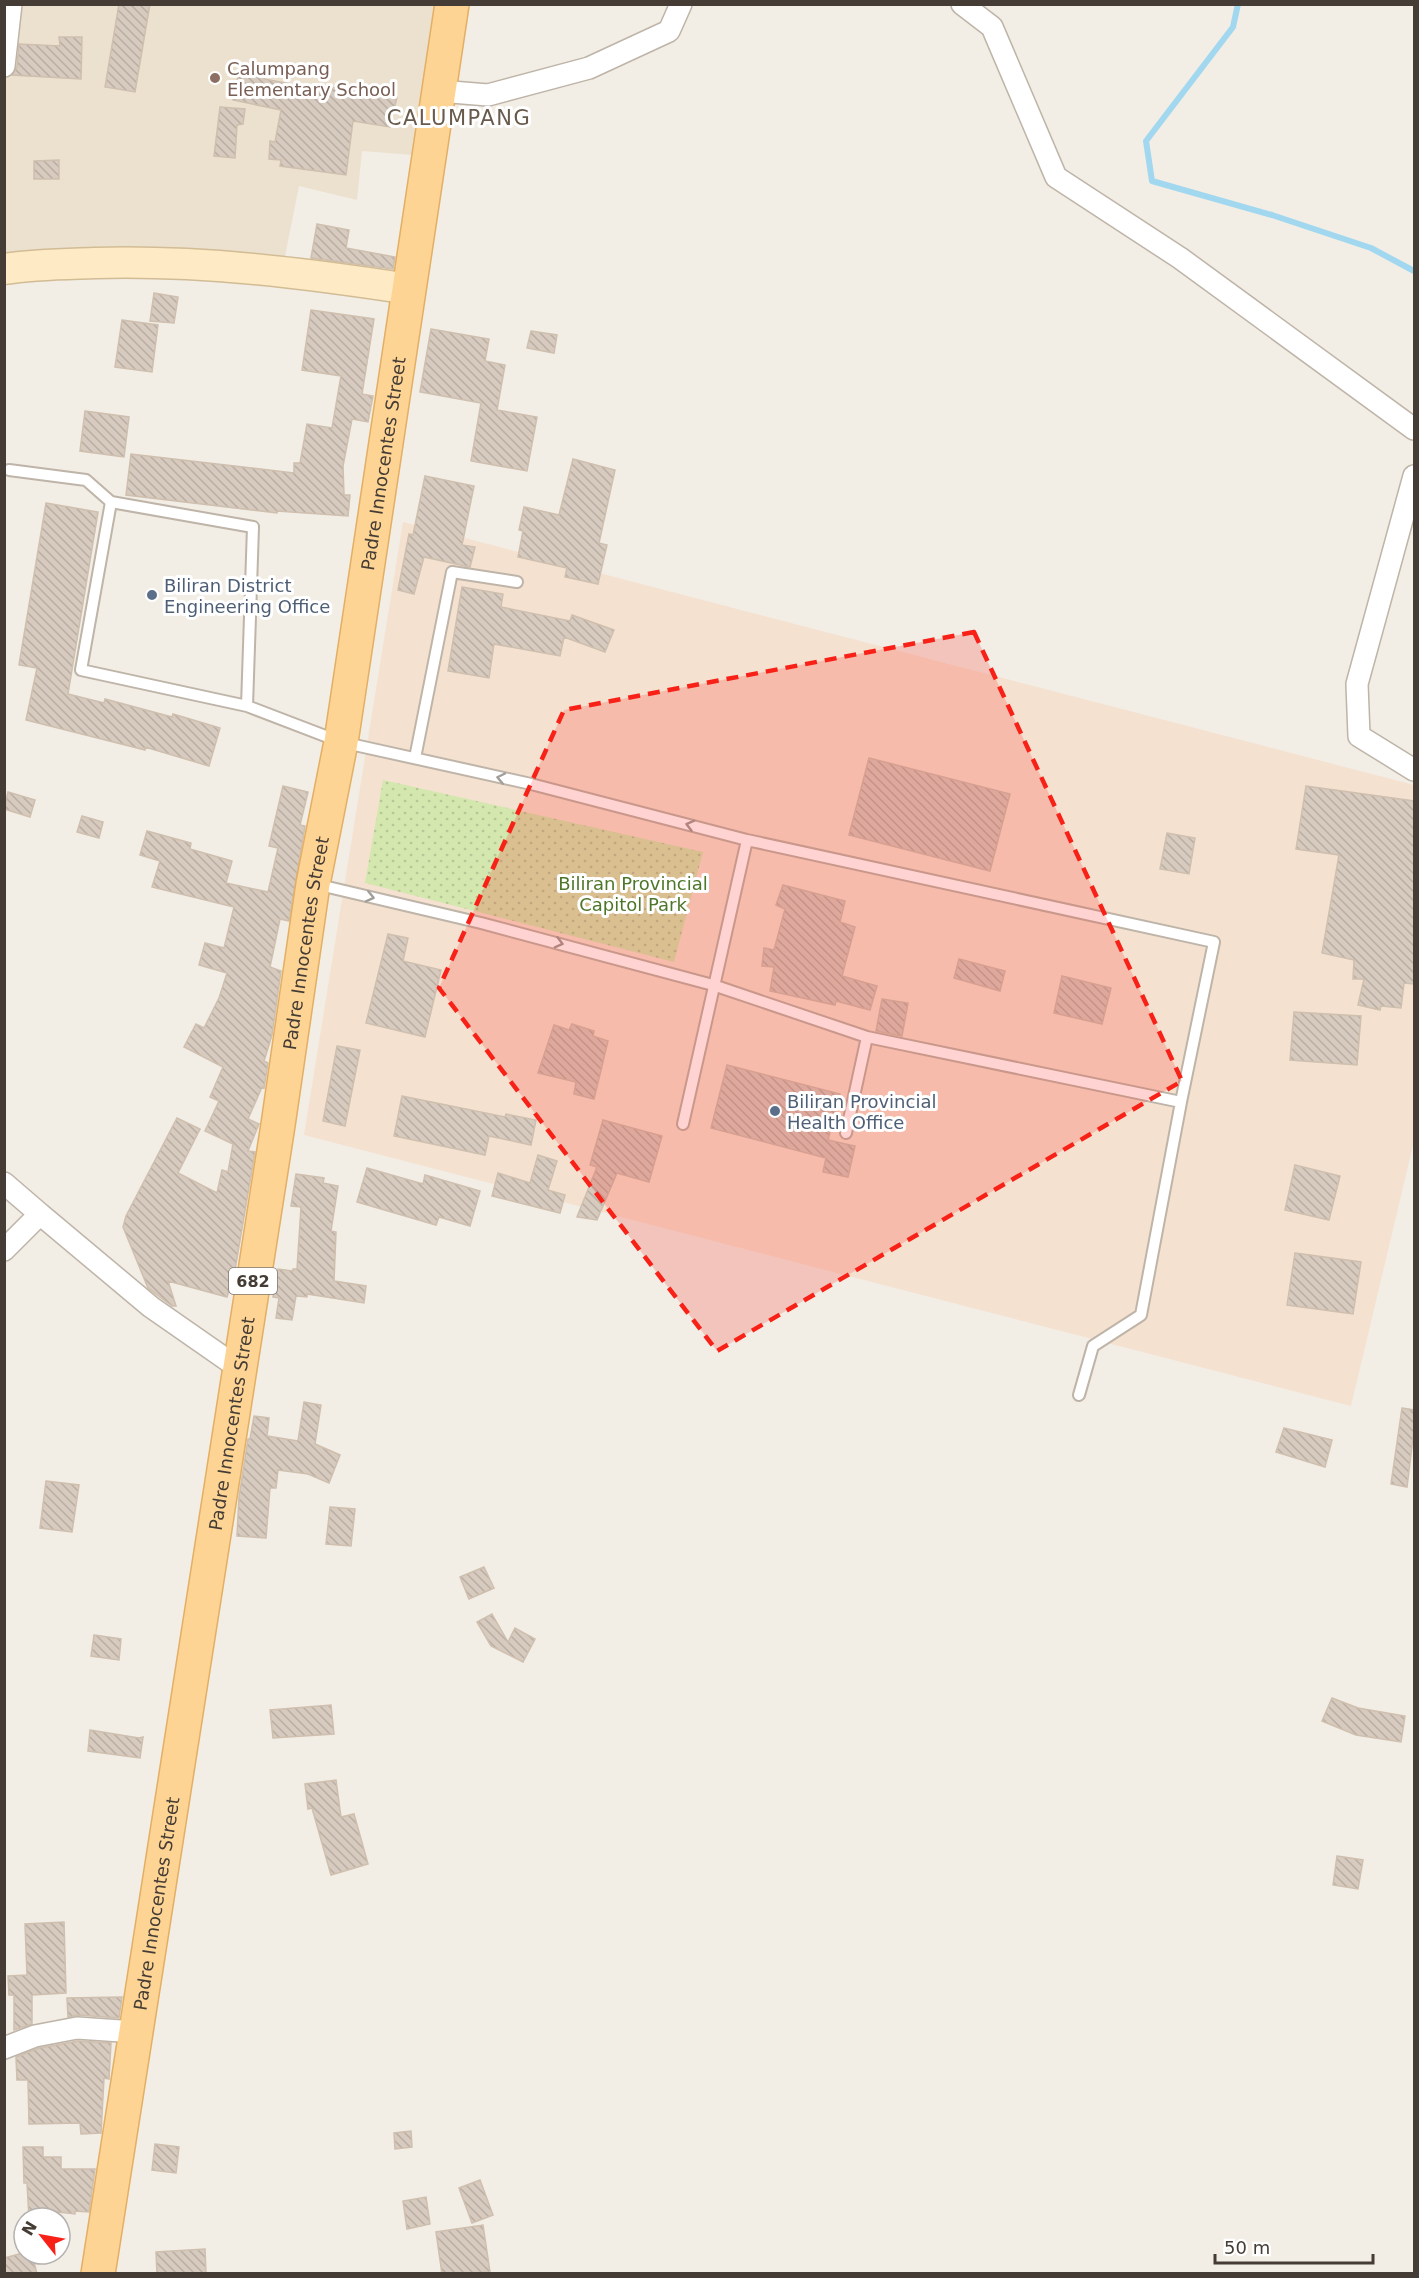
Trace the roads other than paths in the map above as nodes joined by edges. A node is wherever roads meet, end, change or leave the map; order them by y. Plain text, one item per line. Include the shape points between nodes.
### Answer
1 (11, 4) edge
2 (452, 4) edge
3 (681, 4) edge
4 (962, 4) edge
5 (4, 66) edge
6 (439, 91) junction
7 (4, 269) edge
8 (409, 289) junction
9 (1414, 429) edge
10 (9, 470) dead end
11 (1414, 476) edge
12 (111, 502) junction
13 (517, 582) dead end
14 (247, 706) junction
15 (341, 742) junction
16 (415, 758) junction
17 (1414, 770) edge
18 (747, 840) junction
19 (313, 884) junction
20 (713, 985) junction
21 (867, 1037) junction
22 (1181, 1102) junction
23 (683, 1124) dead end
24 (846, 1133) dead end
25 (4, 1183) edge
26 (40, 1214) junction
27 (4, 1250) edge
28 (240, 1369) junction
29 (1078, 1395) dead end
30 (136, 2032) junction
31 (4, 2048) edge
32 (98, 2274) edge

1 - 5 street
2 - 6 main road, 682
3 - 6 street via 669,31 589,68 488,95
4 - 9 street via 992,27 1056,177 1180,258
6 - 8 main road, 682
7 - 8 street via 141,262 208,264 298,272
8 - 15 main road, Padre Innocentes Street / 682
10 - 12 lane via 86,480
11 - 17 street via 1357,684 1359,736
12 - 14 lane via 253,527
12 - 14 lane via 81,670
13 - 16 lane via 452,572
14 - 15 lane
15 - 16 lane
15 - 19 main road, Padre Innocentes Street / 682
18 -> 16 lane
18 - 20 lane
18 - 22 lane via 1214,942
19 -> 20 lane via 481,922
19 - 28 main road, Padre Innocentes Street / 682
20 - 21 lane
20 - 23 lane
21 - 22 lane
21 - 24 lane
22 - 29 lane via 1140,1315 1093,1346
25 - 26 street
26 - 27 street
26 - 28 street via 151,1307
28 - 30 main road, Padre Innocentes Street / 682
30 - 31 street via 77,2028 35,2036
30 - 32 main road, Padre Innocentes Street / 682

